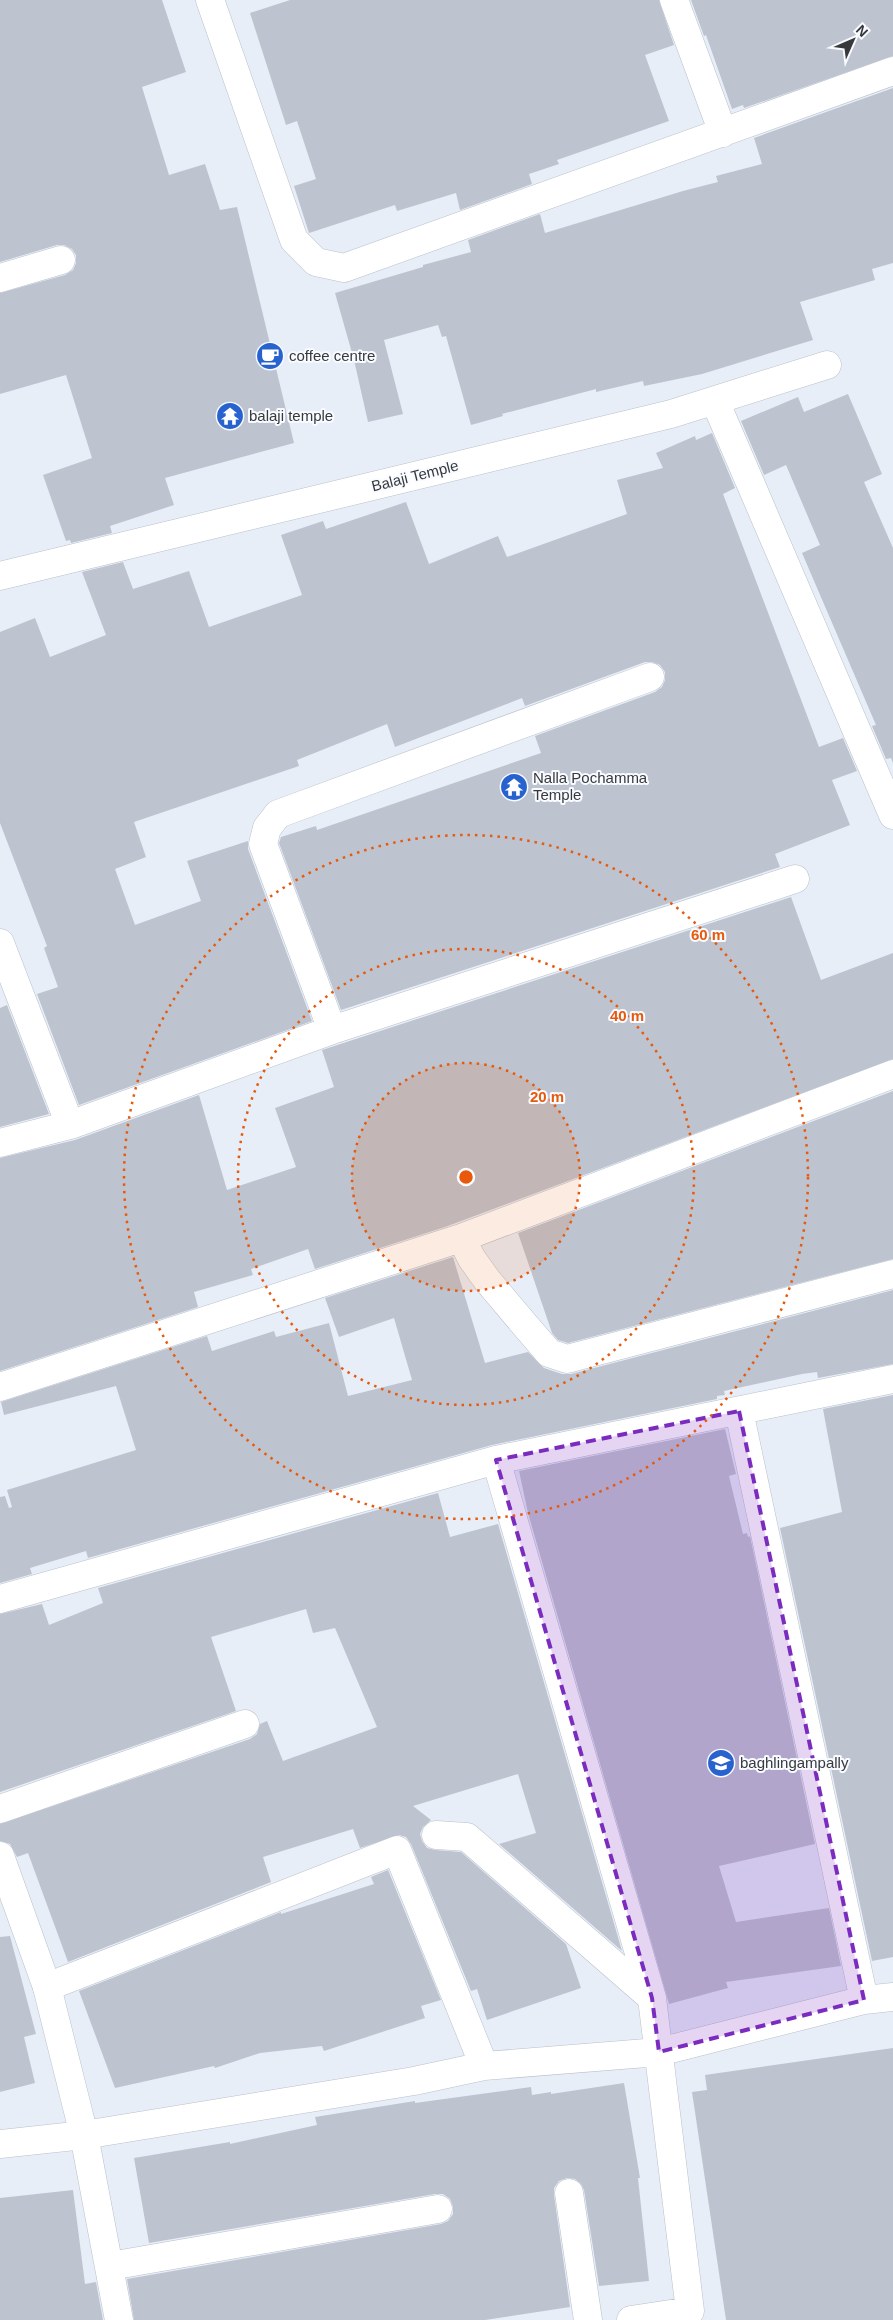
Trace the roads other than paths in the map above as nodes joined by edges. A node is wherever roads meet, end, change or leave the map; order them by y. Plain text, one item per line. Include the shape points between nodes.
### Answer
1 (210, 0) edge
2 (674, 0) edge
3 (893, 70) edge
4 (723, 132) junction
5 (61, 260) dead end
6 (0, 278) edge
7 (827, 365) dead end
8 (715, 401) junction
9 (0, 576) edge
10 (650, 677) dead end
11 (893, 815) edge
12 (794, 879) dead end
13 (0, 943) edge
14 (332, 1030) junction
15 (893, 1074) edge
16 (70, 1125) junction
17 (0, 1143) edge
18 (462, 1238) junction
19 (893, 1274) edge
20 (893, 1379) edge
21 (0, 1387) edge
22 (739, 1411) junction
23 (496, 1460) junction
24 (0, 1599) edge
25 (245, 1724) dead end
26 (0, 1808) edge
27 (436, 1835) dead end
28 (0, 1856) edge
29 (47, 1986) junction
30 (893, 1997) edge
31 (652, 1998) junction
32 (864, 2000) junction
33 (659, 2052) junction
34 (484, 2066) junction
35 (84, 2135) junction
36 (0, 2144) edge
37 (569, 2193) dead end
38 (438, 2209) dead end
39 (110, 2266) junction
40 (690, 2315) edge
41 (118, 2320) edge
42 (588, 2320) edge
43 (630, 2320) edge

1 - 4 street via 294,240 316,262 344,268
2 - 4 street
3 - 4 street
5 - 6 street
7 - 8 street, Balaji Temple
8 - 9 street, Balaji Temple
8 - 11 street
10 - 14 street via 278,814 267,828 264,844
12 - 14 street
13 - 16 street
14 - 16 street
15 - 18 street
16 - 17 street
18 - 19 street via 487,1280 524,1324 549,1353 566,1359
18 - 21 street
20 - 22 street
22 - 23 street
22 - 32 street
23 - 24 street
23 - 31 street
25 - 26 street
27 - 31 street via 467,1837
28 - 29 street
29 - 34 street via 396,1850
29 - 35 street
30 - 32 street
31 - 33 street
32 - 33 street
33 - 34 street
33 - 40 street
34 - 35 street via 414,2081
35 - 36 street
35 - 39 street
37 - 42 street
38 - 39 street
39 - 41 street
40 - 43 street

